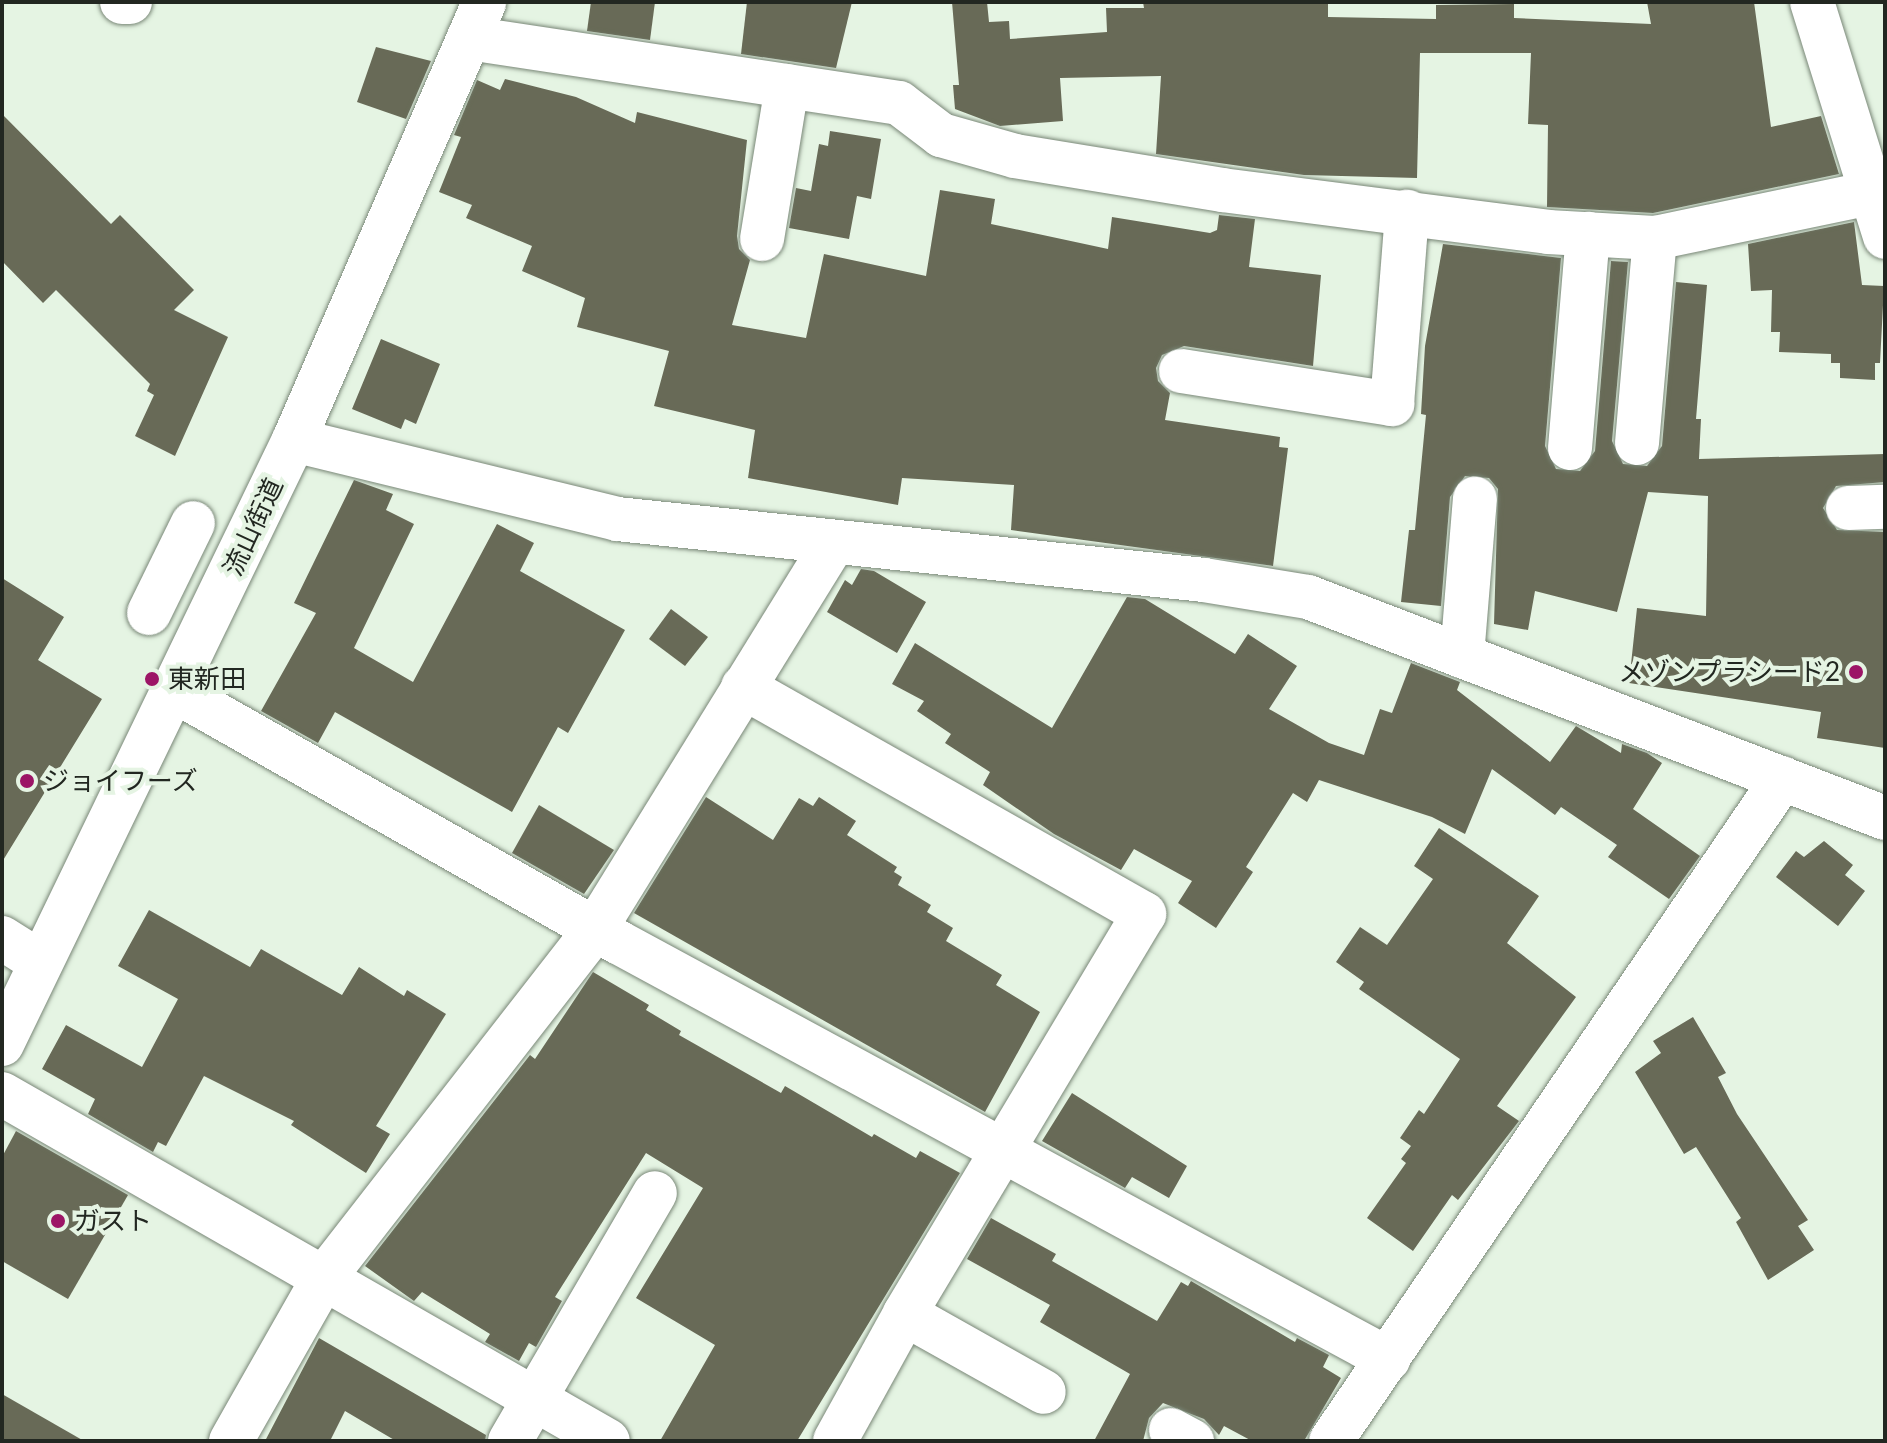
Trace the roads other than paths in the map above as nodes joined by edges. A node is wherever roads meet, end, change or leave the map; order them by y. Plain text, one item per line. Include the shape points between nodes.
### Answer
1 (122, 2) edge
2 (130, 2) edge
3 (1812, 2) edge
4 (477, 20) edge
5 (787, 86) junction
6 (1870, 193) junction
7 (1407, 212) junction
8 (1588, 234) junction
9 (1885, 237) edge
10 (1655, 238) junction
11 (762, 239) dead end
12 (1181, 371) dead end
13 (294, 440) junction
14 (1637, 443) dead end
15 (1570, 448) dead end
16 (1475, 499) dead end
17 (193, 523) dead end
18 (832, 545) junction
19 (149, 613) dead end
20 (1462, 656) junction
21 (743, 687) junction
22 (175, 691) junction
23 (1783, 778) junction
24 (1885, 818) edge
25 (595, 929) junction
26 (2, 938) edge
27 (40, 962) junction
28 (2, 1044) edge
29 (2, 1094) edge
30 (1001, 1153) junction
31 (655, 1193) dead end
32 (323, 1279) junction
33 (905, 1314) junction
34 (1388, 1359) junction
35 (1044, 1392) dead end
36 (535, 1399) junction
37 (231, 1441) edge
38 (510, 1441) edge
39 (608, 1441) edge
40 (835, 1441) edge
41 (1331, 1441) edge

1 - 2 street
3 - 6 street
4 - 5 street
4 - 13 street, 流山街道
5 - 7 street via 899,103 941,135 1015,156 1222,190
5 - 11 street
6 - 9 street
6 - 10 street
7 - 8 street
7 - 12 street via 1392,404
8 - 10 street
8 - 15 street
10 - 14 street
13 - 18 street via 617,519
13 - 22 street, 流山街道
16 - 20 street
17 - 19 street
18 - 20 street via 1204,580 1308,597
18 - 21 street
20 - 23 street
21 - 25 street
21 - 30 street via 1144,914
22 - 25 street
22 - 27 street, 流山街道
23 - 24 street
23 - 34 street
25 - 30 street
25 - 32 street
26 - 27 street
27 - 28 street, 流山街道
29 - 32 street
30 - 33 street
30 - 34 street
31 - 36 street
32 - 36 street
32 - 37 street
33 - 35 street
33 - 40 street
34 - 41 street
36 - 38 street
36 - 39 street

